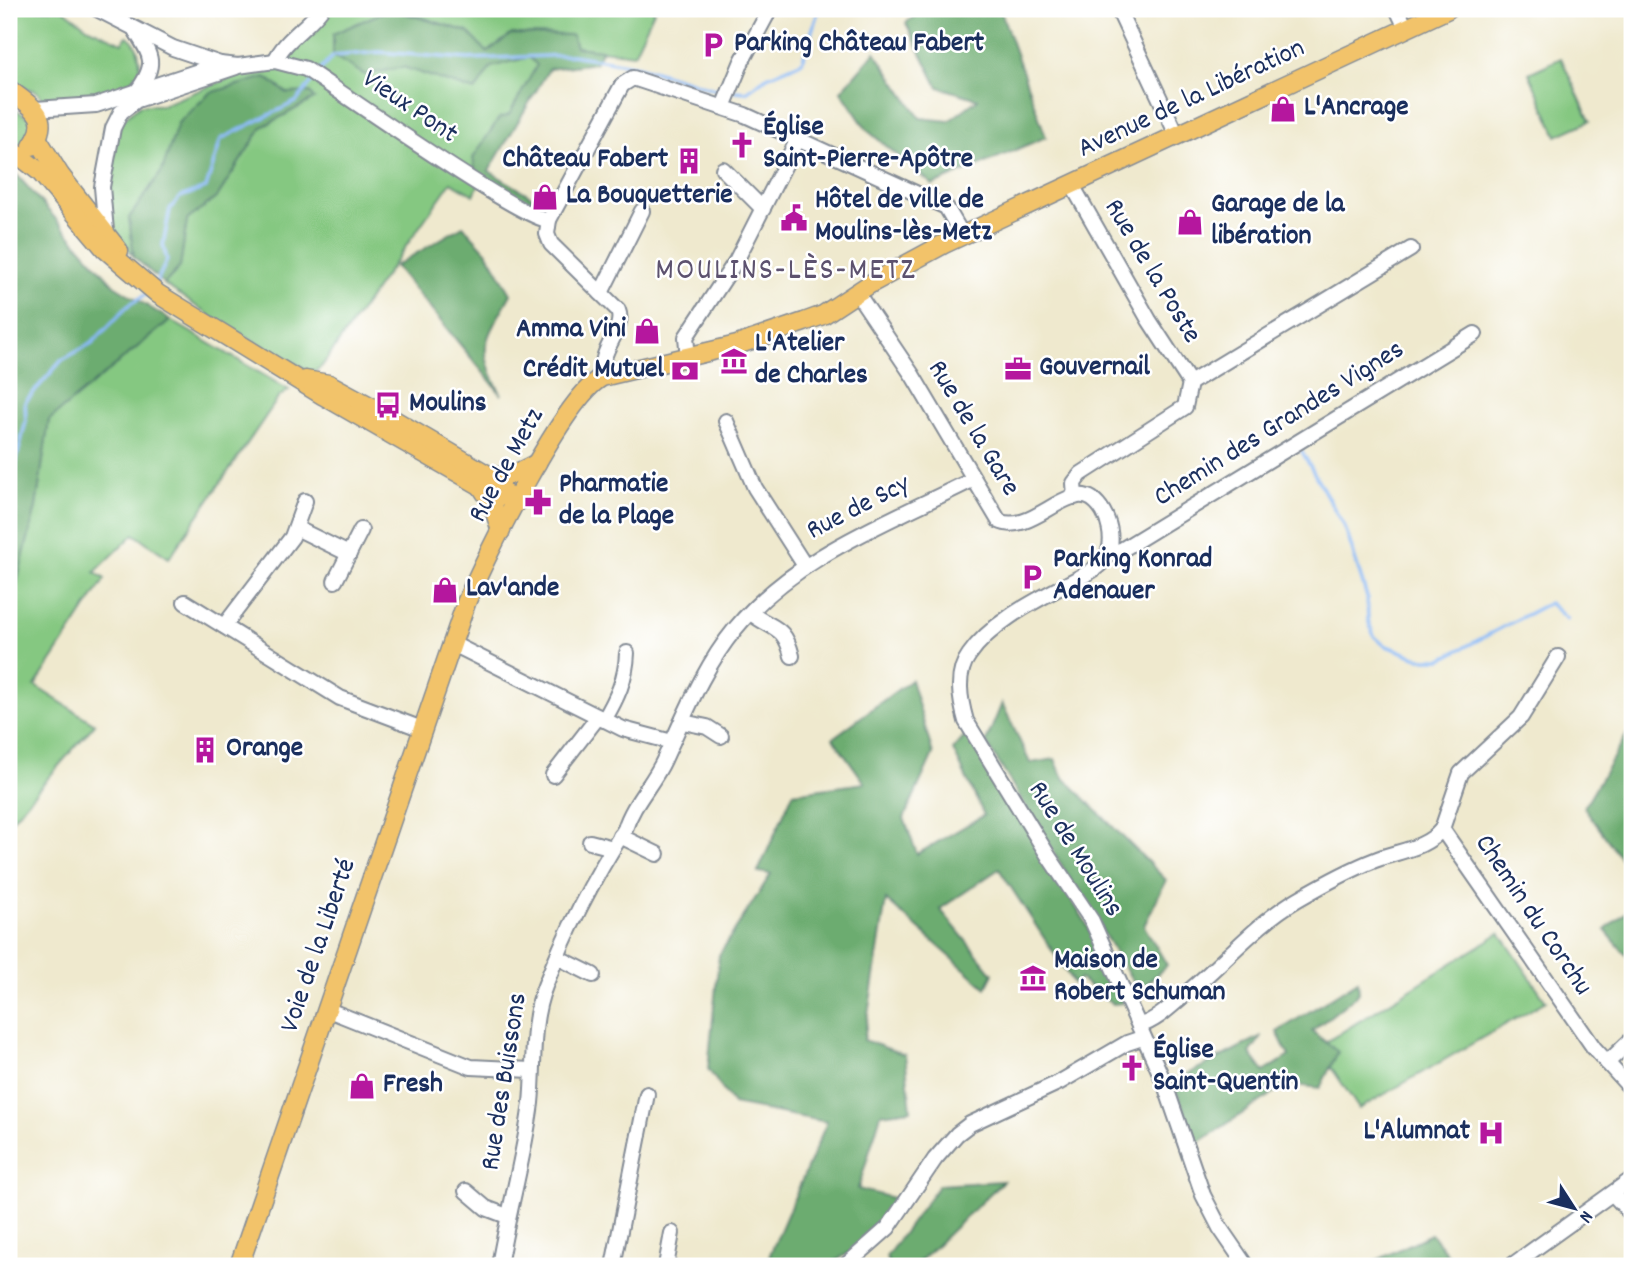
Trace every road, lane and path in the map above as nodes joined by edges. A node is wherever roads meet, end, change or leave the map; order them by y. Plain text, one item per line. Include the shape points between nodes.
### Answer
1 (97, 9) edge
2 (321, 9) edge
3 (770, 9) edge
4 (1118, 9) edge
5 (1397, 9) edge
6 (1448, 9) edge
7 (1406, 28) junction
8 (135, 29) junction
9 (173, 48) junction
10 (152, 61) junction
11 (275, 61) junction
12 (220, 64) junction
13 (238, 66) junction
14 (171, 84) junction
15 (137, 91) junction
16 (12, 94) edge
17 (723, 107) junction
18 (36, 110) junction
19 (1177, 135) junction
20 (37, 138) junction
21 (797, 141) junction
22 (13, 154) edge
23 (723, 169) dead end
24 (1072, 185) junction
25 (763, 209) junction
26 (642, 211) dead end
27 (549, 220) junction
28 (106, 231) junction
29 (963, 236) junction
30 (1411, 248) dead end
31 (130, 268) junction
32 (601, 293) junction
33 (857, 293) junction
34 (1475, 334) dead end
35 (688, 357) junction
36 (602, 377) junction
37 (1190, 383) junction
38 (726, 421) dead end
39 (540, 461) junction
40 (972, 480) junction
41 (485, 481) junction
42 (1075, 497) junction
43 (512, 499) junction
44 (305, 502) dead end
45 (296, 528) junction
46 (360, 530) dead end
47 (501, 531) junction
48 (349, 554) junction
49 (1108, 554) junction
50 (806, 566) junction
51 (335, 581) dead end
52 (185, 602) dead end
53 (751, 613) junction
54 (224, 626) junction
55 (451, 643) junction
56 (626, 653) dead end
57 (792, 656) dead end
58 (1558, 657) dead end
59 (601, 719) junction
60 (683, 722) junction
61 (422, 729) junction
62 (721, 736) dead end
63 (672, 742) junction
64 (554, 775) dead end
65 (1442, 830) junction
66 (590, 842) dead end
67 (617, 842) junction
68 (657, 854) dead end
69 (559, 958) junction
70 (593, 975) dead end
71 (326, 1009) junction
72 (1141, 1032) junction
73 (1632, 1039) edge
74 (1606, 1063) junction
75 (531, 1070) junction
76 (1632, 1090) edge
77 (647, 1094) dead end
78 (1632, 1179) edge
79 (466, 1191) dead end
80 (1613, 1194) junction
81 (1632, 1215) edge
82 (507, 1216) junction
83 (672, 1233) dead end
84 (239, 1266) edge
85 (499, 1266) edge
86 (613, 1266) edge
87 (666, 1266) edge
88 (845, 1266) edge
89 (1246, 1266) edge
90 (1511, 1266) edge

1 - 8 street
2 - 11 street via 306,29 280,50
3 - 17 street
4 - 19 street
5 - 7 street
6 - 7 main road, Avenue de la Libération
7 - 19 main road, Avenue de la Libération
8 - 9 street
8 - 10 street
9 - 12 street
9 - 14 street via 177,62
10 - 14 street via 155,73
10 - 15 street via 150,73
11 - 13 street
11 - 27 street, Vieux Pont via 306,69 485,187 538,219
12 - 13 street
12 - 14 street
13 - 14 street
14 - 15 street
14 - 28 street via 129,104 116,120 102,187
15 - 18 street via 96,105
16 - 18 main road
17 - 21 street
17 - 27 street via 639,77 627,80
18 - 20 main road via 40,123
19 - 24 main road, Avenue de la Libération
20 - 22 main road
20 - 28 main road via 60,175
21 - 25 street
21 - 29 street via 946,207
22 - 31 main road via 40,172 105,249
23 - 25 street
24 - 29 main road, Avenue de la Libération
24 - 37 street, Rue de la Poste
25 - 35 street via 736,261 686,337
26 - 32 street
27 - 32 street via 551,244
28 - 31 main road
29 - 33 main road, Avenue de la Libération
30 - 37 street
31 - 41 main road via 187,314 298,379 344,391
32 - 36 street via 618,310 620,325 603,354
33 - 35 main road, Avenue de la Libération via 823,315
33 - 40 street, Rue de la Gare via 929,403
34 - 49 street, Chemin des Grandes Vignes via 1123,550
35 - 36 main road, Avenue de la Libération
36 - 39 main road, Rue de Metz via 572,405
37 - 42 street via 1185,407 1081,474 1074,483
38 - 50 street, Rue de Scy via 755,488
39 - 41 main road via 518,474
39 - 43 main road, Rue de Metz
40 - 42 street, Rue de la Gare via 993,515 1006,524 1020,524
40 - 50 street, Rue de Scy
41 - 43 main road
41 - 47 main road
42 - 49 street via 1090,498 1100,507 1110,534
43 - 47 main road, Rue de Metz
44 - 45 street
45 - 48 street
45 - 54 street
46 - 48 street
47 - 55 main road, Rue de Metz
48 - 51 street
49 - 72 street, Rue de Moulins via 979,643 967,656 960,689 971,730 1092,921
50 - 53 street, Rue des Buissons
52 - 54 street
53 - 57 street via 775,625 788,640
53 - 60 street, Rue des Buissons via 701,679
54 - 61 street via 340,698
55 - 59 street
55 - 61 main road, Voie de la Liberté
56 - 59 street via 620,691
58 - 65 street via 1521,717 1461,773
59 - 63 street
59 - 64 street
60 - 62 street via 707,727
60 - 63 street, Rue des Buissons
61 - 71 main road, Voie de la Liberté
63 - 67 street, Rue des Buissons
65 - 72 street via 1420,845 1373,861 1298,899
65 - 74 street, Chemin du Corchu
66 - 67 street
67 - 68 street
67 - 69 street, Rue des Buissons via 568,925
69 - 70 street
69 - 75 street, Rue des Buissons via 544,987
71 - 75 street via 471,1067
71 - 84 main road, Voie de la Liberté
72 - 88 street via 1059,1082 970,1124 935,1159 888,1228
72 - 89 street, Rue de Moulins via 1168,1091 1203,1195
73 - 74 street
74 - 76 street, Chemin du Corchu
75 - 82 street, Rue des Buissons via 531,1101
77 - 86 street
78 - 80 street
79 - 82 street, Rue des Buissons via 486,1208
80 - 81 street
80 - 90 street
82 - 85 street, Rue des Buissons
83 - 87 street

